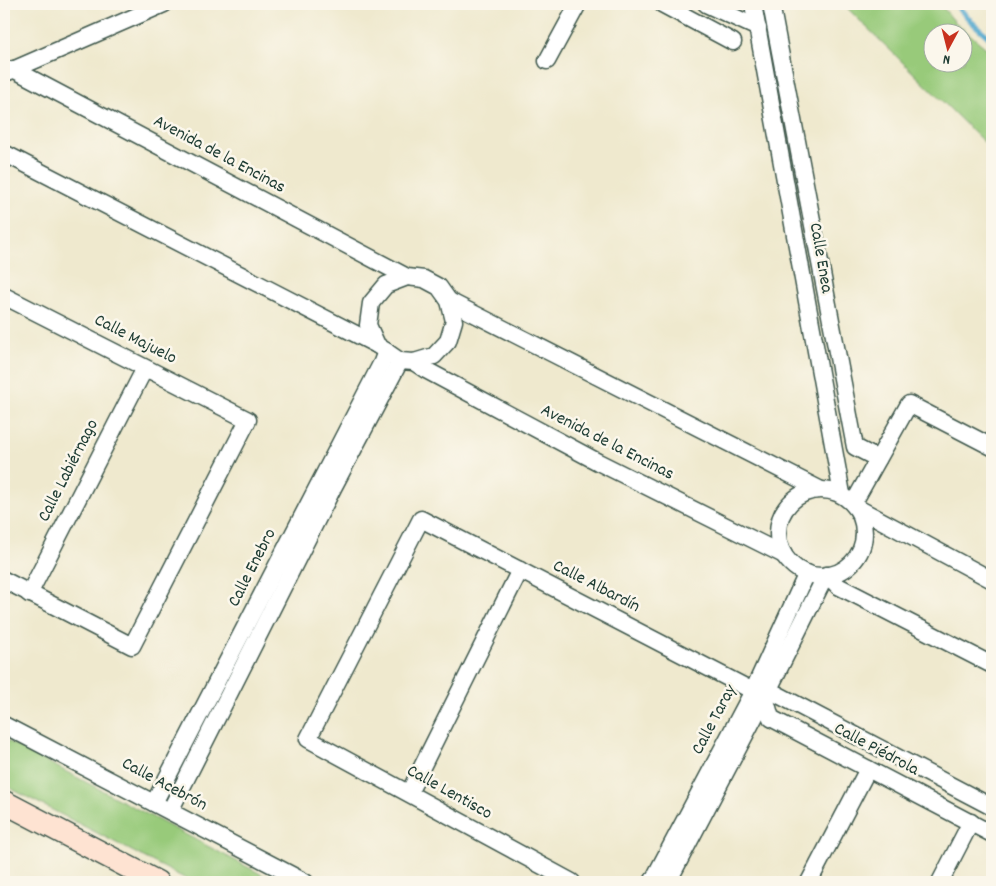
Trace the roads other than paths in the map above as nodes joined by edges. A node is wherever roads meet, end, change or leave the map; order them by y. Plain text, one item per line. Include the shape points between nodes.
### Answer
1 (164, 4) edge
2 (578, 4) edge
3 (662, 4) edge
4 (706, 4) edge
5 (753, 4) edge
6 (772, 4) edge
7 (758, 28) junction
8 (733, 42) dead end
9 (547, 61) dead end
10 (8, 71) edge
11 (4, 152) edge
12 (407, 277) junction
13 (4, 296) edge
14 (449, 301) junction
15 (381, 348) junction
16 (407, 362) junction
17 (145, 368) junction
18 (992, 446) edge
19 (878, 458) junction
20 (819, 489) junction
21 (850, 502) junction
22 (784, 556) junction
23 (520, 570) junction
24 (807, 573) junction
25 (827, 575) junction
26 (4, 580) edge
27 (992, 580) edge
28 (29, 594) junction
29 (992, 665) edge
30 (762, 693) junction
31 (4, 724) edge
32 (308, 739) joint
33 (868, 769) junction
34 (409, 793) junction
35 (4, 802) edge
36 (154, 803) junction
37 (992, 808) edge
38 (170, 811) junction
39 (971, 822) junction
40 (992, 834) edge
41 (158, 882) edge
42 (304, 882) edge
43 (572, 882) edge
44 (652, 882) edge
45 (668, 882) edge
46 (809, 882) edge
47 (940, 882) edge

1 - 10 street
2 - 9 street
3 - 8 street
4 - 7 street
5 - 7 street, Calle Enea
6 - 19 street via 855,447
7 - 21 street, Calle Enea
10 - 12 street, Avenida de la Encinas
11 - 15 street
12 - 14 street via 424,279 439,287
12 - 15 street via 386,285 372,303 368,325
13 - 17 street, Calle Majuelo
14 - 16 street via 454,321 448,341 434,356
14 - 20 street
15 - 16 street
15 - 36 street, Calle Enebro via 382,362
16 - 22 street, Avenida de la Encinas
16 - 38 street, Calle Enebro via 333,488
17 - 28 street, Calle Labiérnago
17 - 28 street, Calle Majuelo via 248,420 132,646
18 - 19 street via 909,404
19 - 21 street
20 - 21 street
20 - 22 street via 798,496 782,512 778,534
21 - 25 street via 863,520 864,539 857,556 844,569
21 - 27 street
22 - 24 street via 794,567
23 - 30 street, Calle Albardín
23 - 32 street, Calle Albardín via 421,519
23 - 34 street
24 - 25 street
24 - 30 street, Calle Taray
25 - 29 street via 838,586
25 - 30 street, Calle Taray
26 - 28 street
30 - 33 street, Calle Piédrola via 771,718
30 - 37 street, Calle Albardín
30 - 44 street, Calle Taray
30 - 45 street, Calle Taray
31 - 36 street, Calle Acebrón
32 - 34 street, Calle Lentisco
33 - 39 street, Calle Piédrola
33 - 46 street
34 - 43 street, Calle Lentisco
35 - 41 main road
36 - 38 street, Calle Acebrón
38 - 42 street, Calle Acebrón
39 - 40 street, Calle Piédrola
39 - 47 street

